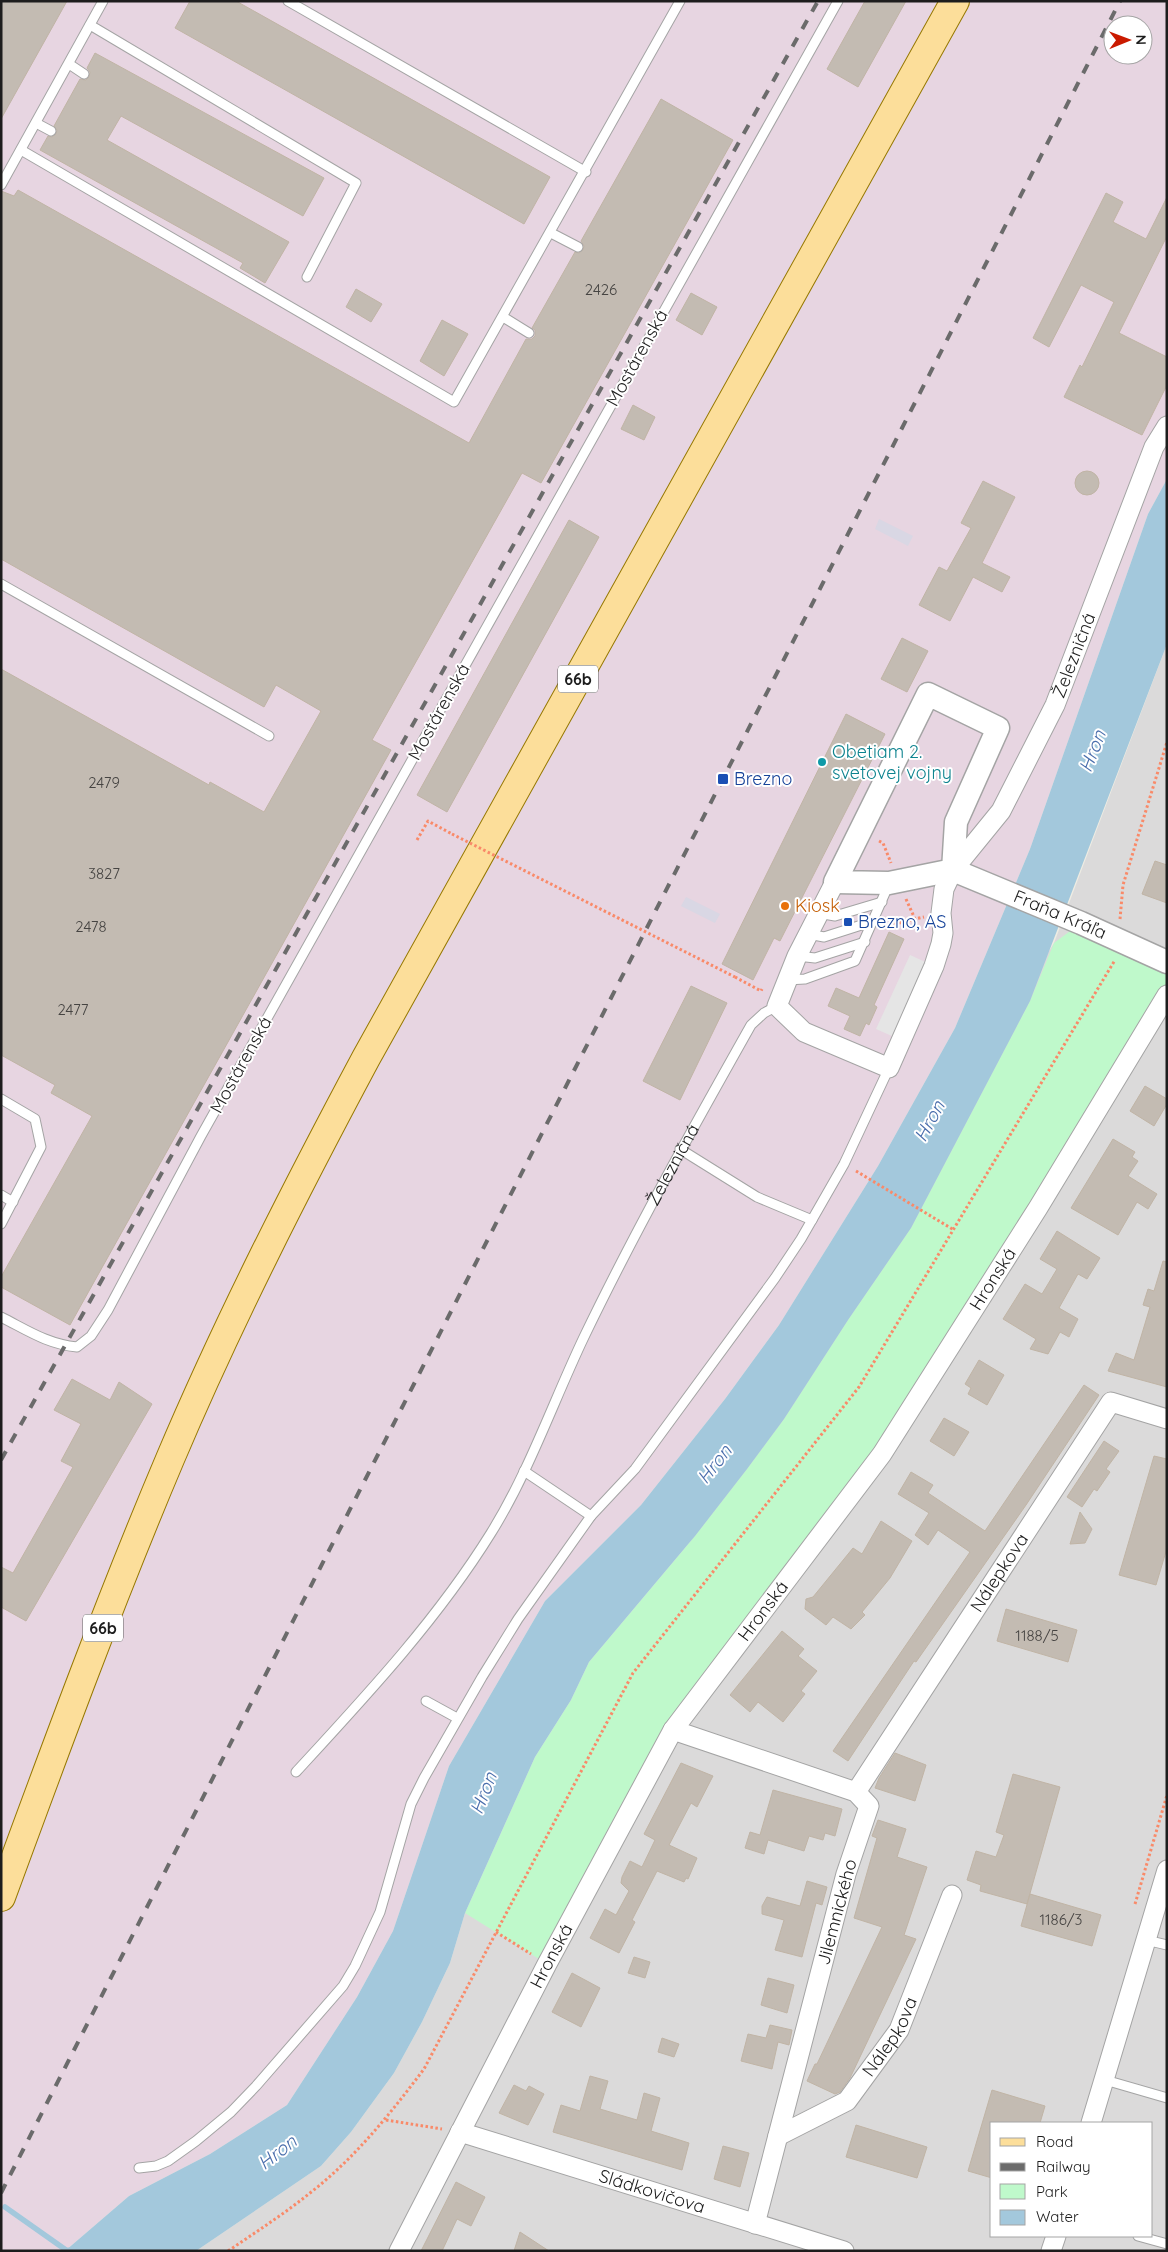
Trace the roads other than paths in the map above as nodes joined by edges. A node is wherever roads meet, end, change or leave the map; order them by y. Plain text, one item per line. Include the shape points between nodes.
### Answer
1 (103, 1) edge
2 (288, 1) edge
3 (680, 1) edge
4 (838, 1) edge
5 (956, 1) edge
6 (90, 25) junction
7 (69, 64) junction
8 (84, 74) dead end
9 (36, 123) junction
10 (51, 131) dead end
11 (21, 150) junction
12 (586, 172) junction
13 (1, 185) edge
14 (551, 233) junction
15 (578, 247) dead end
16 (307, 277) dead end
17 (502, 318) junction
18 (529, 334) dead end
19 (1167, 426) edge
20 (1, 584) edge
21 (269, 736) dead end
22 (953, 870) junction
23 (834, 882) junction
24 (886, 893) junction
25 (818, 913) junction
26 (874, 921) junction
27 (808, 934) junction
28 (865, 942) junction
29 (797, 956) junction
30 (1167, 962) edge
31 (787, 980) junction
32 (1167, 995) edge
33 (777, 1006) junction
34 (888, 1068) junction
35 (1, 1099) edge
36 (680, 1149) junction
37 (1, 1195) edge
38 (13, 1202) junction
39 (812, 1220) junction
40 (1, 1224) edge
41 (1, 1317) edge
42 (1167, 1419) edge
43 (524, 1471) junction
44 (591, 1516) junction
45 (426, 1701) dead end
46 (457, 1718) junction
47 (673, 1730) junction
48 (296, 1772) dead end
49 (856, 1792) junction
50 (1167, 1870) edge
51 (952, 1895) dead end
52 (1, 1897) edge
53 (1146, 1940) junction
54 (1167, 1946) edge
55 (1105, 2080) junction
56 (1167, 2098) edge
57 (1091, 2122) edge
58 (460, 2132) junction
59 (778, 2136) junction
60 (139, 2168) dead end
61 (756, 2224) junction
62 (1056, 2237) edge
63 (1142, 2237) edge
64 (1167, 2244) edge
65 (399, 2251) edge
66 (844, 2251) edge
67 (1051, 2251) edge

1 - 6 lane
2 - 12 lane
3 - 12 lane
4 - 41 lane, Mostárenská via 210,1118 104,1316 91,1336 77,1347 48,1341
5 - 52 main road, 66b via 371,1050 260,1264 170,1458 54,1752
6 - 7 lane
6 - 16 lane via 356,182
7 - 8 lane
7 - 9 lane
9 - 10 lane
9 - 11 lane
11 - 13 lane
11 - 17 lane via 454,402
12 - 14 lane
14 - 15 lane
14 - 17 lane
17 - 18 lane
19 - 22 street, Železničná via 1154,447 1055,705 1001,811
20 - 21 lane
22 - 23 street via 956,822 998,728 928,694
22 - 24 street
22 - 30 street, Fraňa Kráľa
22 - 34 street, Železničná via 944,889 943,933 934,966
23 - 24 street
23 - 25 street
24 - 25 lane via 835,916
24 - 26 lane
25 - 27 street
26 - 27 lane via 824,937
26 - 28 lane
27 - 29 street
28 - 29 lane via 815,958
28 - 31 lane via 855,961 805,979
29 - 31 street
31 - 33 street
32 - 47 street, Hronská via 1038,1208 882,1454
33 - 34 street via 804,1032
33 - 36 lane, Železničná via 751,1025
34 - 39 lane via 844,1164
35 - 38 lane via 35,1119 41,1147
36 - 39 lane via 757,1197
36 - 43 lane, Železničná via 584,1336
37 - 38 lane
38 - 40 lane
39 - 44 lane via 775,1278 635,1469
42 - 49 street, Nálepkova via 1111,1402
43 - 44 lane
43 - 48 lane, Železničná via 493,1530 461,1580 416,1637
44 - 46 lane via 518,1619
45 - 46 lane
46 - 60 lane via 411,1804 380,1912 343,1986 231,2112 168,2161
47 - 49 street
47 - 58 street, Hronská
49 - 59 street, Jilemnického via 868,1806 846,1874
50 - 53 street
51 - 59 street, Nálepkova via 899,2030 847,2101
53 - 54 lane
53 - 55 street
55 - 56 lane
55 - 57 street
58 - 61 street, Sládkovičova
58 - 65 street, Hronská
59 - 61 street, Jilemnického
61 - 66 street, Sládkovičova
62 - 67 street
63 - 64 lane

